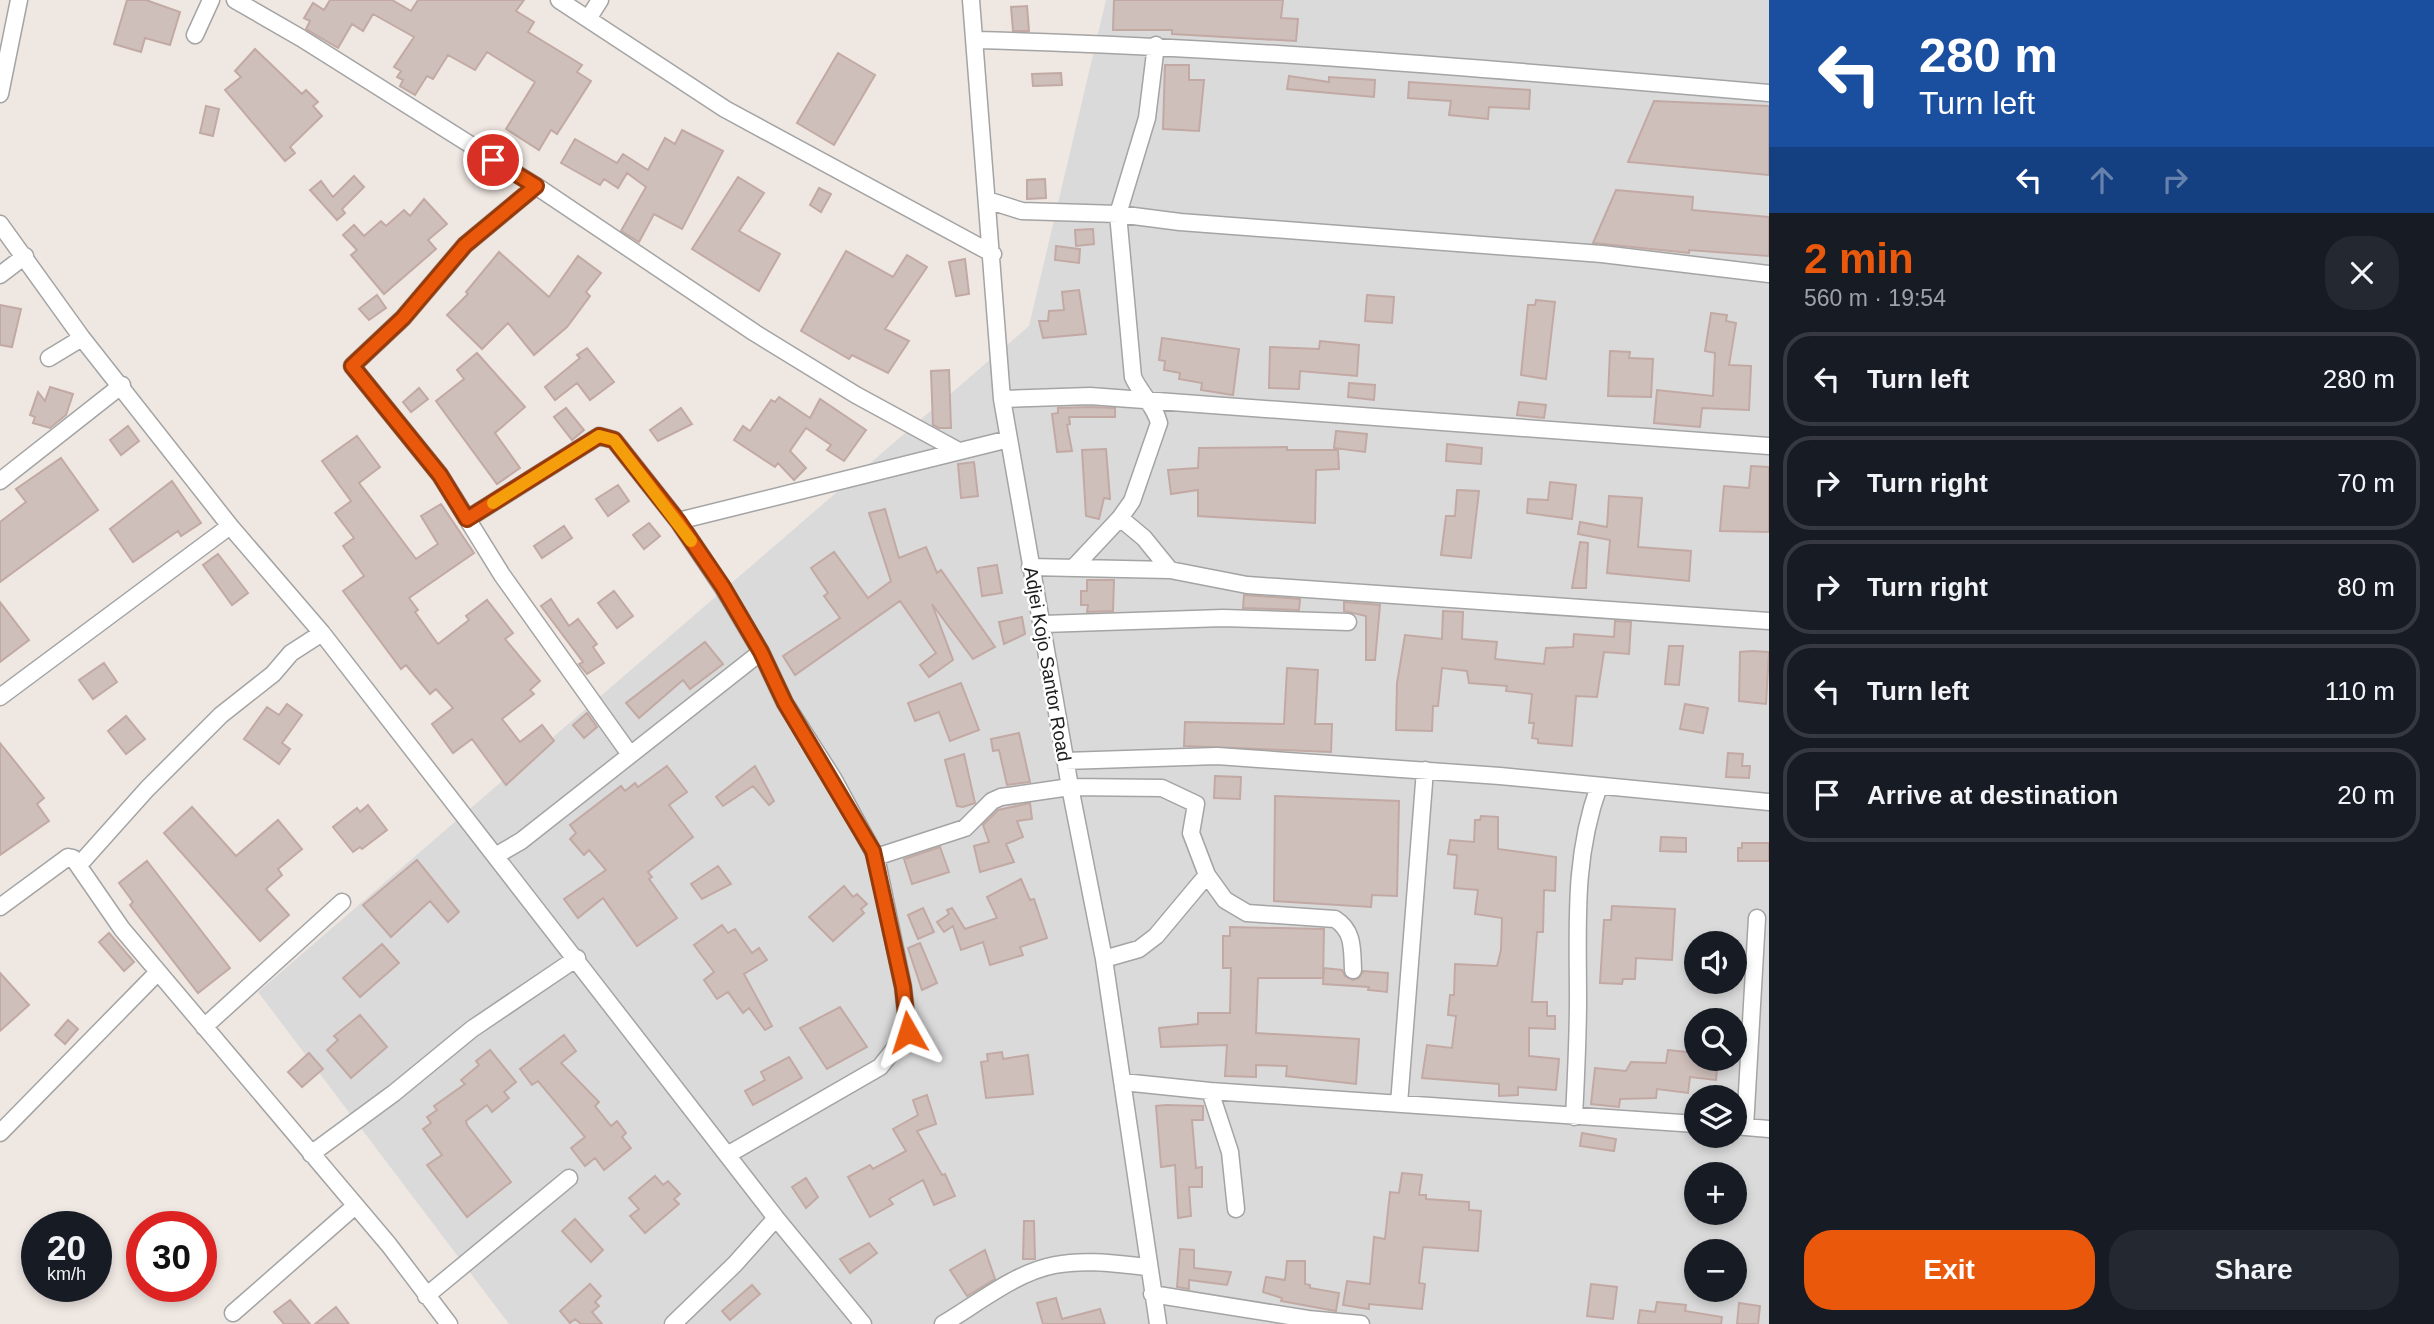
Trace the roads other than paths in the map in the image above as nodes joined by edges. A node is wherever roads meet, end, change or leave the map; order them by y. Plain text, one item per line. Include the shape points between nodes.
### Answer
1 (19, 0) edge
2 (211, 0) edge
3 (235, 0) edge
4 (559, 0) edge
5 (600, 0) edge
6 (971, 0) edge
7 (588, 19) junction
8 (195, 35) dead end
9 (975, 40) junction
10 (1156, 46) junction
11 (1769, 93) edge
12 (0, 94) edge
13 (536, 186) junction
14 (986, 200) junction
15 (1118, 214) junction
16 (0, 224) edge
17 (993, 254) junction
18 (25, 256) junction
19 (1769, 274) edge
20 (0, 275) edge
21 (82, 338) junction
22 (49, 358) dead end
23 (122, 385) junction
24 (1002, 399) junction
25 (1146, 400) junction
26 (1009, 439) junction
27 (1769, 446) edge
28 (957, 450) junction
29 (0, 481) edge
30 (1120, 518) junction
31 (467, 519) junction
32 (678, 521) junction
33 (230, 526) junction
34 (1075, 566) junction
35 (1030, 567) junction
36 (1170, 570) junction
37 (1769, 621) edge
38 (1348, 622) dead end
39 (1043, 624) junction
40 (322, 633) junction
41 (761, 652) junction
42 (0, 698) edge
43 (629, 753) junction
44 (1065, 761) junction
45 (1425, 770) junction
46 (1600, 786) junction
47 (1070, 787) junction
48 (1769, 802) edge
49 (497, 855) junction
50 (876, 857) junction
51 (79, 864) junction
52 (1207, 875) junction
53 (342, 902) dead end
54 (0, 907) edge
55 (1757, 918) dead end
56 (577, 958) junction
57 (1104, 959) junction
58 (1353, 970) dead end
59 (158, 972) junction
60 (204, 1027) junction
61 (1124, 1082) junction
62 (1743, 1085) edge
63 (1210, 1091) junction
64 (1399, 1104) junction
65 (1574, 1117) junction
66 (1684, 1123) edge
67 (1747, 1127) edge
68 (1769, 1129) edge
69 (0, 1133) edge
70 (311, 1154) junction
71 (729, 1154) junction
72 (569, 1178) dead end
73 (355, 1206) junction
74 (1236, 1209) dead end
75 (776, 1218) junction
76 (1148, 1267) junction
77 (1152, 1294) junction
78 (426, 1296) junction
79 (233, 1313) dead end
80 (449, 1324) edge
81 (673, 1324) edge
82 (863, 1324) edge
83 (943, 1324) edge
84 (1158, 1324) edge
85 (1361, 1324) edge

1 - 12 street
2 - 8 street
3 - 13 street
4 - 7 street
5 - 7 street
6 - 9 street, Adjei Kojo Santor Road
7 - 17 street via 725,109
9 - 10 street
9 - 14 street, Adjei Kojo Santor Road
10 - 11 street
10 - 15 street via 1147,118
13 - 28 street via 754,333
13 - 31 street via 465,245 403,318 352,366 440,475
14 - 15 street via 1022,211
14 - 17 street, Adjei Kojo Santor Road
15 - 19 street via 1602,254
15 - 25 street via 1133,377
16 - 18 street
17 - 24 street, Adjei Kojo Santor Road
18 - 20 street
18 - 21 street
21 - 22 street
21 - 23 street
23 - 29 street
23 - 33 street
24 - 25 street via 1090,396
24 - 26 street, Adjei Kojo Santor Road
25 - 27 street
25 - 30 street via 1159,423 1132,501
26 - 28 street
26 - 35 street, Adjei Kojo Santor Road
28 - 32 street via 877,474
30 - 34 street
30 - 36 street
31 - 32 street via 599,436 607,436
31 - 43 street
32 - 41 street
33 - 40 street
33 - 42 street
34 - 35 street
34 - 36 street
35 - 39 street, Adjei Kojo Santor Road
36 - 37 street via 1247,585
38 - 39 street via 1223,618
39 - 44 street, Adjei Kojo Santor Road
40 - 49 street
40 - 51 street via 291,653 273,674 221,715
41 - 43 street
41 - 50 street via 785,703
43 - 49 street via 522,841
44 - 45 street via 1217,755
44 - 47 street, Adjei Kojo Santor Road
45 - 46 street
45 - 64 street
46 - 48 street
46 - 65 street via 1581,848 1575,939
47 - 50 street via 1001,797 965,828
47 - 52 street via 1162,788 1196,804 1191,833
47 - 57 street, Adjei Kojo Santor Road
49 - 56 street
50 - 71 street via 908,1032 880,1068
51 - 54 street via 68,857
51 - 59 street via 122,929
52 - 57 street via 1156,936 1139,948
52 - 58 street via 1225,900 1247,913 1327,917 1342,923 1351,939
53 - 60 street
55 - 62 street
56 - 70 street via 472,1029
56 - 71 street
57 - 61 street, Adjei Kojo Santor Road
59 - 60 street
59 - 69 street
60 - 70 street
61 - 63 street
61 - 76 street, Adjei Kojo Santor Road
63 - 64 street
63 - 74 street via 1230,1152
64 - 65 street
65 - 66 street
67 - 68 street
70 - 73 street
71 - 75 street
72 - 78 street
73 - 78 street
73 - 79 street
75 - 81 street
75 - 82 street
76 - 77 street, Adjei Kojo Santor Road
76 - 83 street via 1084,1262 1052,1265
77 - 84 street, Adjei Kojo Santor Road
77 - 85 street
78 - 80 street

